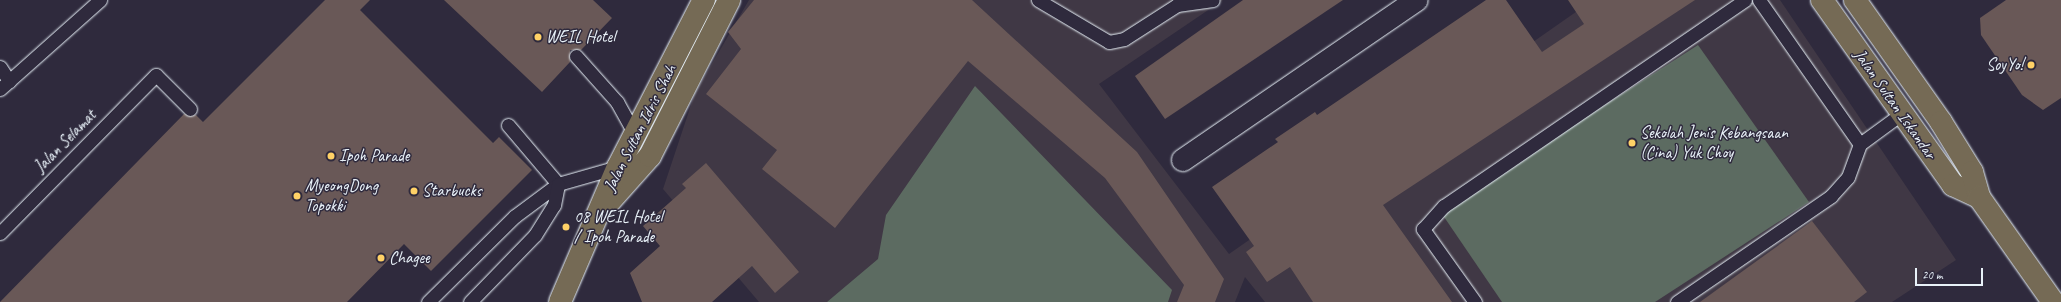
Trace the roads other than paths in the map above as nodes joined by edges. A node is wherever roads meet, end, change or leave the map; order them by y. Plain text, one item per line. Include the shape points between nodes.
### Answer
1 (100, 0) edge
2 (704, 0) edge
3 (730, 0) edge
4 (1038, 0) edge
5 (1213, 0) edge
6 (1417, 0) edge
7 (1745, 0) edge
8 (1759, 0) edge
9 (1822, 0) edge
10 (1855, 0) edge
11 (1174, 3) edge
12 (576, 56) dead end
13 (0, 67) edge
14 (4, 85) edge
15 (190, 109) dead end
16 (1901, 114) junction
17 (508, 125) dead end
18 (636, 136) junction
19 (1860, 144) junction
20 (1184, 160) dead end
21 (618, 167) junction
22 (558, 184) junction
23 (1979, 196) junction
24 (598, 214) junction
25 (0, 233) edge
26 (428, 302) edge
27 (470, 302) edge
28 (560, 302) edge
29 (1475, 302) edge
30 (1677, 302) edge
31 (2053, 302) edge

1 - 14 lane
2 - 18 highway, Jalan Sultan Idris Shah
3 - 24 highway via 650,156
4 - 11 lane via 1109,42 1124,39
5 - 11 lane
6 - 20 street
7 - 29 lane via 1444,206 1423,229
8 - 19 lane
9 - 16 highway, Jalan Sultan Iskandar
10 - 23 highway, Jalan Sultan Iskandar via 1941,122 1972,172
12 - 18 lane via 617,102
13 - 14 lane
15 - 25 lane, Jalan Selamat via 156,75
16 - 19 lane
16 - 23 highway, Jalan Sultan Iskandar via 1953,185
17 - 22 lane
18 - 21 highway, Jalan Sultan Idris Shah
19 - 30 lane via 1848,177 1831,196
21 - 22 lane
21 - 24 highway, Jalan Sultan Idris Shah
22 - 26 lane via 515,216
22 - 27 lane via 554,205 535,235
23 - 31 highway, Jalan Sultan Iskandar
24 - 28 highway, Jalan Sultan Idris Shah

